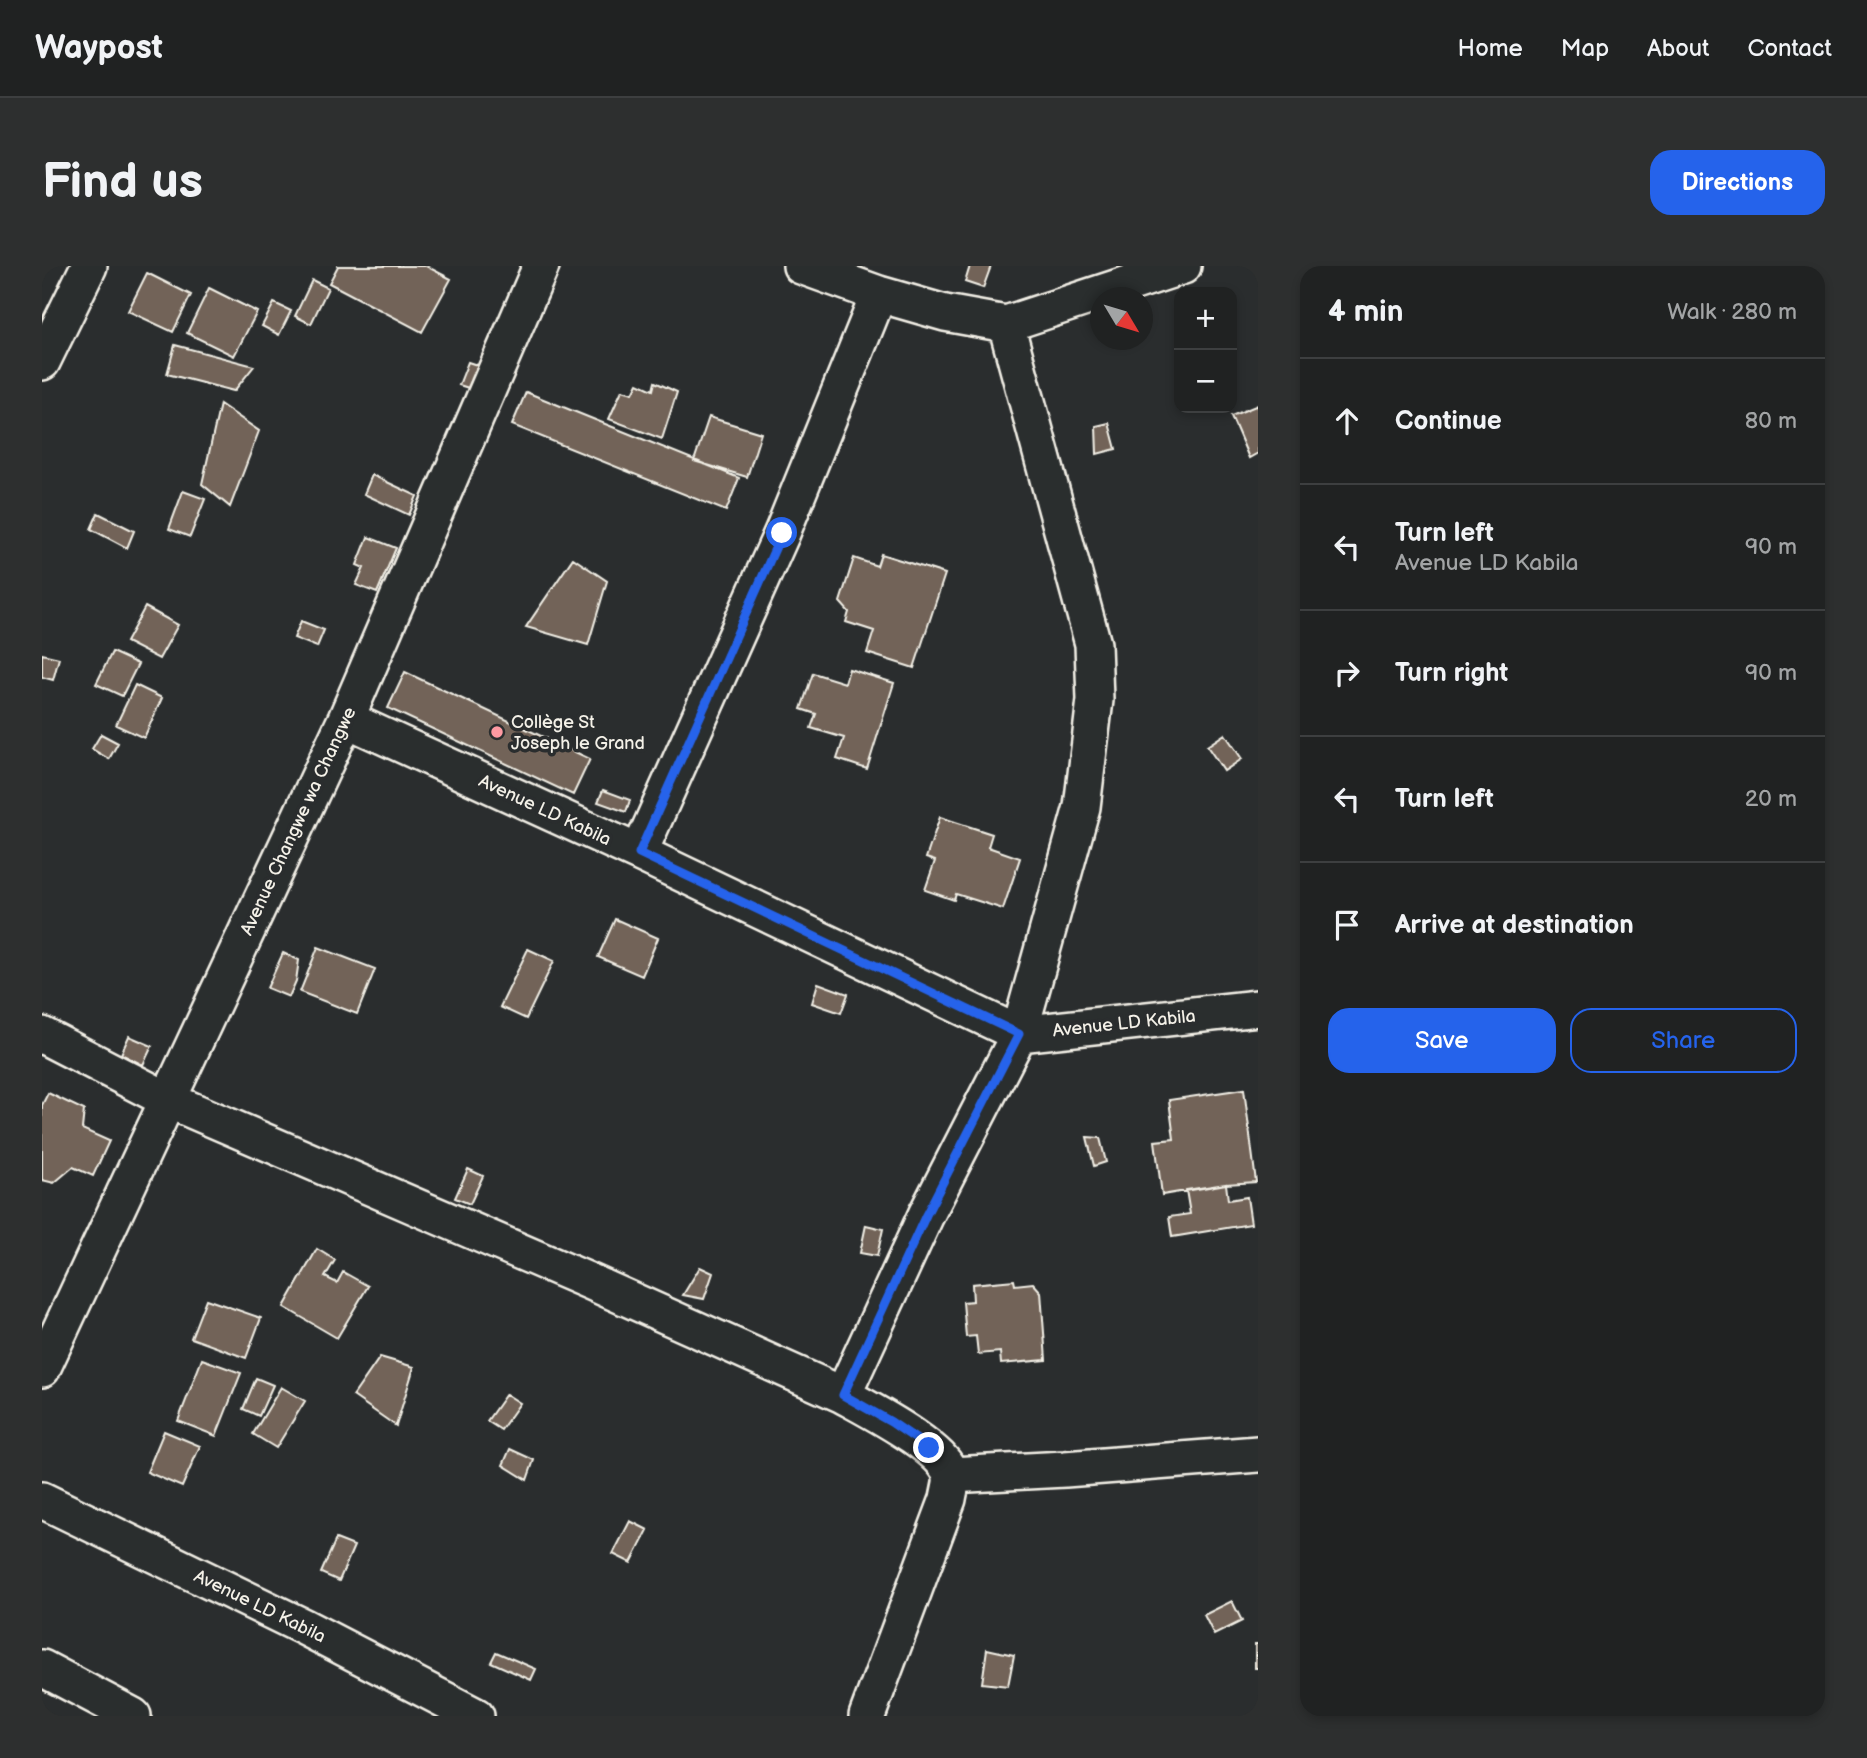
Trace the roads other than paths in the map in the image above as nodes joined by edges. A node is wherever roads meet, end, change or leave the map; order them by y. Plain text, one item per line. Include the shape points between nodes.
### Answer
1 (89, 266) edge
2 (541, 266) edge
3 (801, 266) edge
4 (1182, 266) edge
5 (879, 293) junction
6 (1006, 324) junction
7 (42, 362) edge
8 (346, 719) junction
9 (639, 853) junction
10 (1258, 1008) edge
11 (1019, 1034) junction
12 (42, 1035) edge
13 (168, 1100) junction
14 (42, 1369) edge
15 (843, 1395) junction
16 (1258, 1454) edge
17 (951, 1475) junction
18 (42, 1500) edge
19 (42, 1668) edge
20 (133, 1716) edge
21 (476, 1716) edge
22 (867, 1716) edge

1 - 7 street
2 - 8 street, Avenue Changwe wa Changwe
3 - 5 street
4 - 6 street
5 - 6 street via 945,313
5 - 9 street via 782,533
6 - 11 street via 1093,644 1095,701 1083,807
8 - 9 street, Avenue LD Kabila
8 - 13 street, Avenue Changwe wa Changwe
9 - 11 street, Avenue LD Kabila
10 - 11 street, Avenue LD Kabila
11 - 15 street via 926,1215
12 - 13 street
13 - 14 street, Avenue Changwe wa Changwe
13 - 15 street
15 - 17 street via 929,1448
16 - 17 street
17 - 22 street via 948,1499
18 - 21 street, Avenue LD Kabila
19 - 20 street

